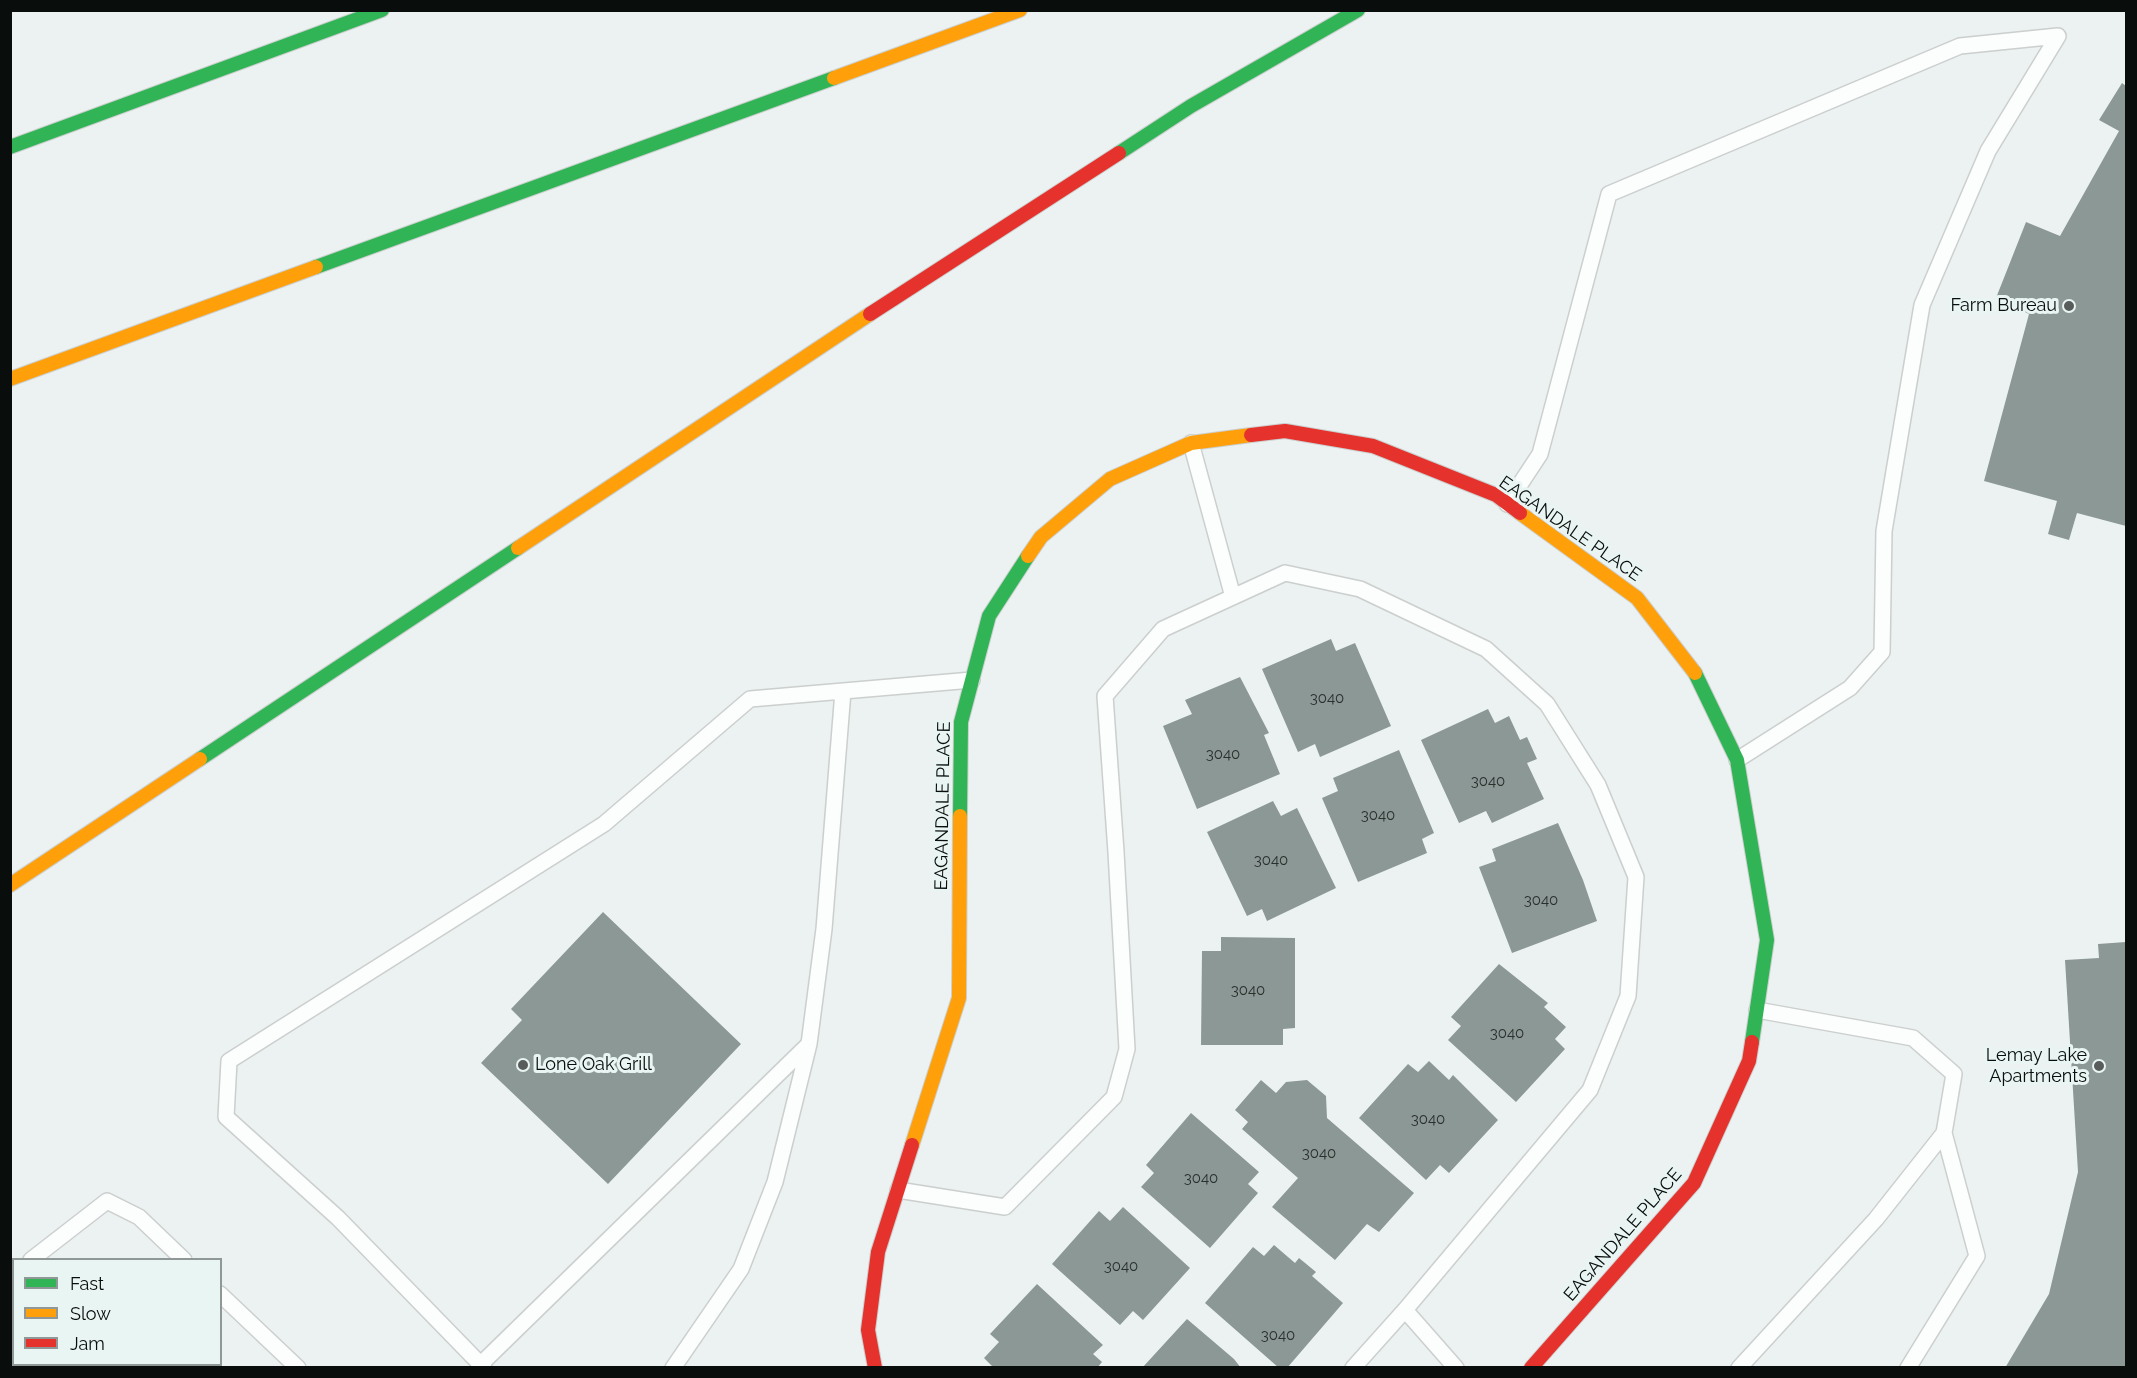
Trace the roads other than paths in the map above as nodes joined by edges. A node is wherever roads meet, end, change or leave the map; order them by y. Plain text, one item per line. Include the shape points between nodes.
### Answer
1 (382, 10) edge
2 (1020, 10) edge
3 (1358, 10) edge
4 (10, 147) edge
5 (10, 379) edge
6 (1191, 443) junction
7 (1507, 504) junction
8 (1233, 597) junction
9 (972, 680) junction
10 (843, 691) junction
11 (1737, 760) junction
12 (10, 885) edge
13 (1757, 1010) junction
14 (809, 1044) junction
15 (1944, 1133) junction
16 (898, 1190) junction
17 (34, 1258) edge
18 (182, 1258) edge
19 (222, 1296) edge
20 (1405, 1310) junction
21 (483, 1366) edge
22 (298, 1368) edge
23 (673, 1368) edge
24 (874, 1368) edge
25 (1353, 1368) edge
26 (1456, 1368) edge
27 (1531, 1368) edge
28 (1739, 1368) edge
29 (1908, 1368) edge

1 - 4 main road
2 - 5 main road
3 - 12 main road via 1191,106 931,274
6 - 7 main road, EAGANDALE PLACE via 1285,431 1373,446 1496,495
6 - 8 lane
6 - 9 main road, EAGANDALE PLACE via 1110,479 1041,537 989,616
7 - 11 main road, EAGANDALE PLACE via 1636,598 1694,669
7 - 11 lane via 1540,454 1609,194 1960,46 2058,36 1988,151 1922,305 1884,531 1882,652 1850,688
8 - 16 lane via 1164,629 1105,696 1127,1049 1114,1098 1005,1207
8 - 20 lane via 1285,573 1360,589 1486,650 1547,704 1598,785 1636,877 1628,996 1590,1090
9 - 10 lane
9 - 16 main road, EAGANDALE PLACE via 961,723 958,998
10 - 14 lane via 824,929
10 - 21 lane via 750,699 604,824 229,1061 226,1117 338,1218
11 - 13 main road, EAGANDALE PLACE via 1767,940
13 - 15 lane via 1913,1038 1954,1074
13 - 27 main road, EAGANDALE PLACE via 1749,1061 1694,1183
14 - 21 lane
14 - 23 lane via 775,1182 741,1269
15 - 28 lane via 1876,1219
15 - 29 lane via 1977,1256
16 - 24 main road, EAGANDALE PLACE via 879,1252 868,1330
17 - 18 lane via 107,1201 139,1217
19 - 22 lane
20 - 25 lane
20 - 26 lane

